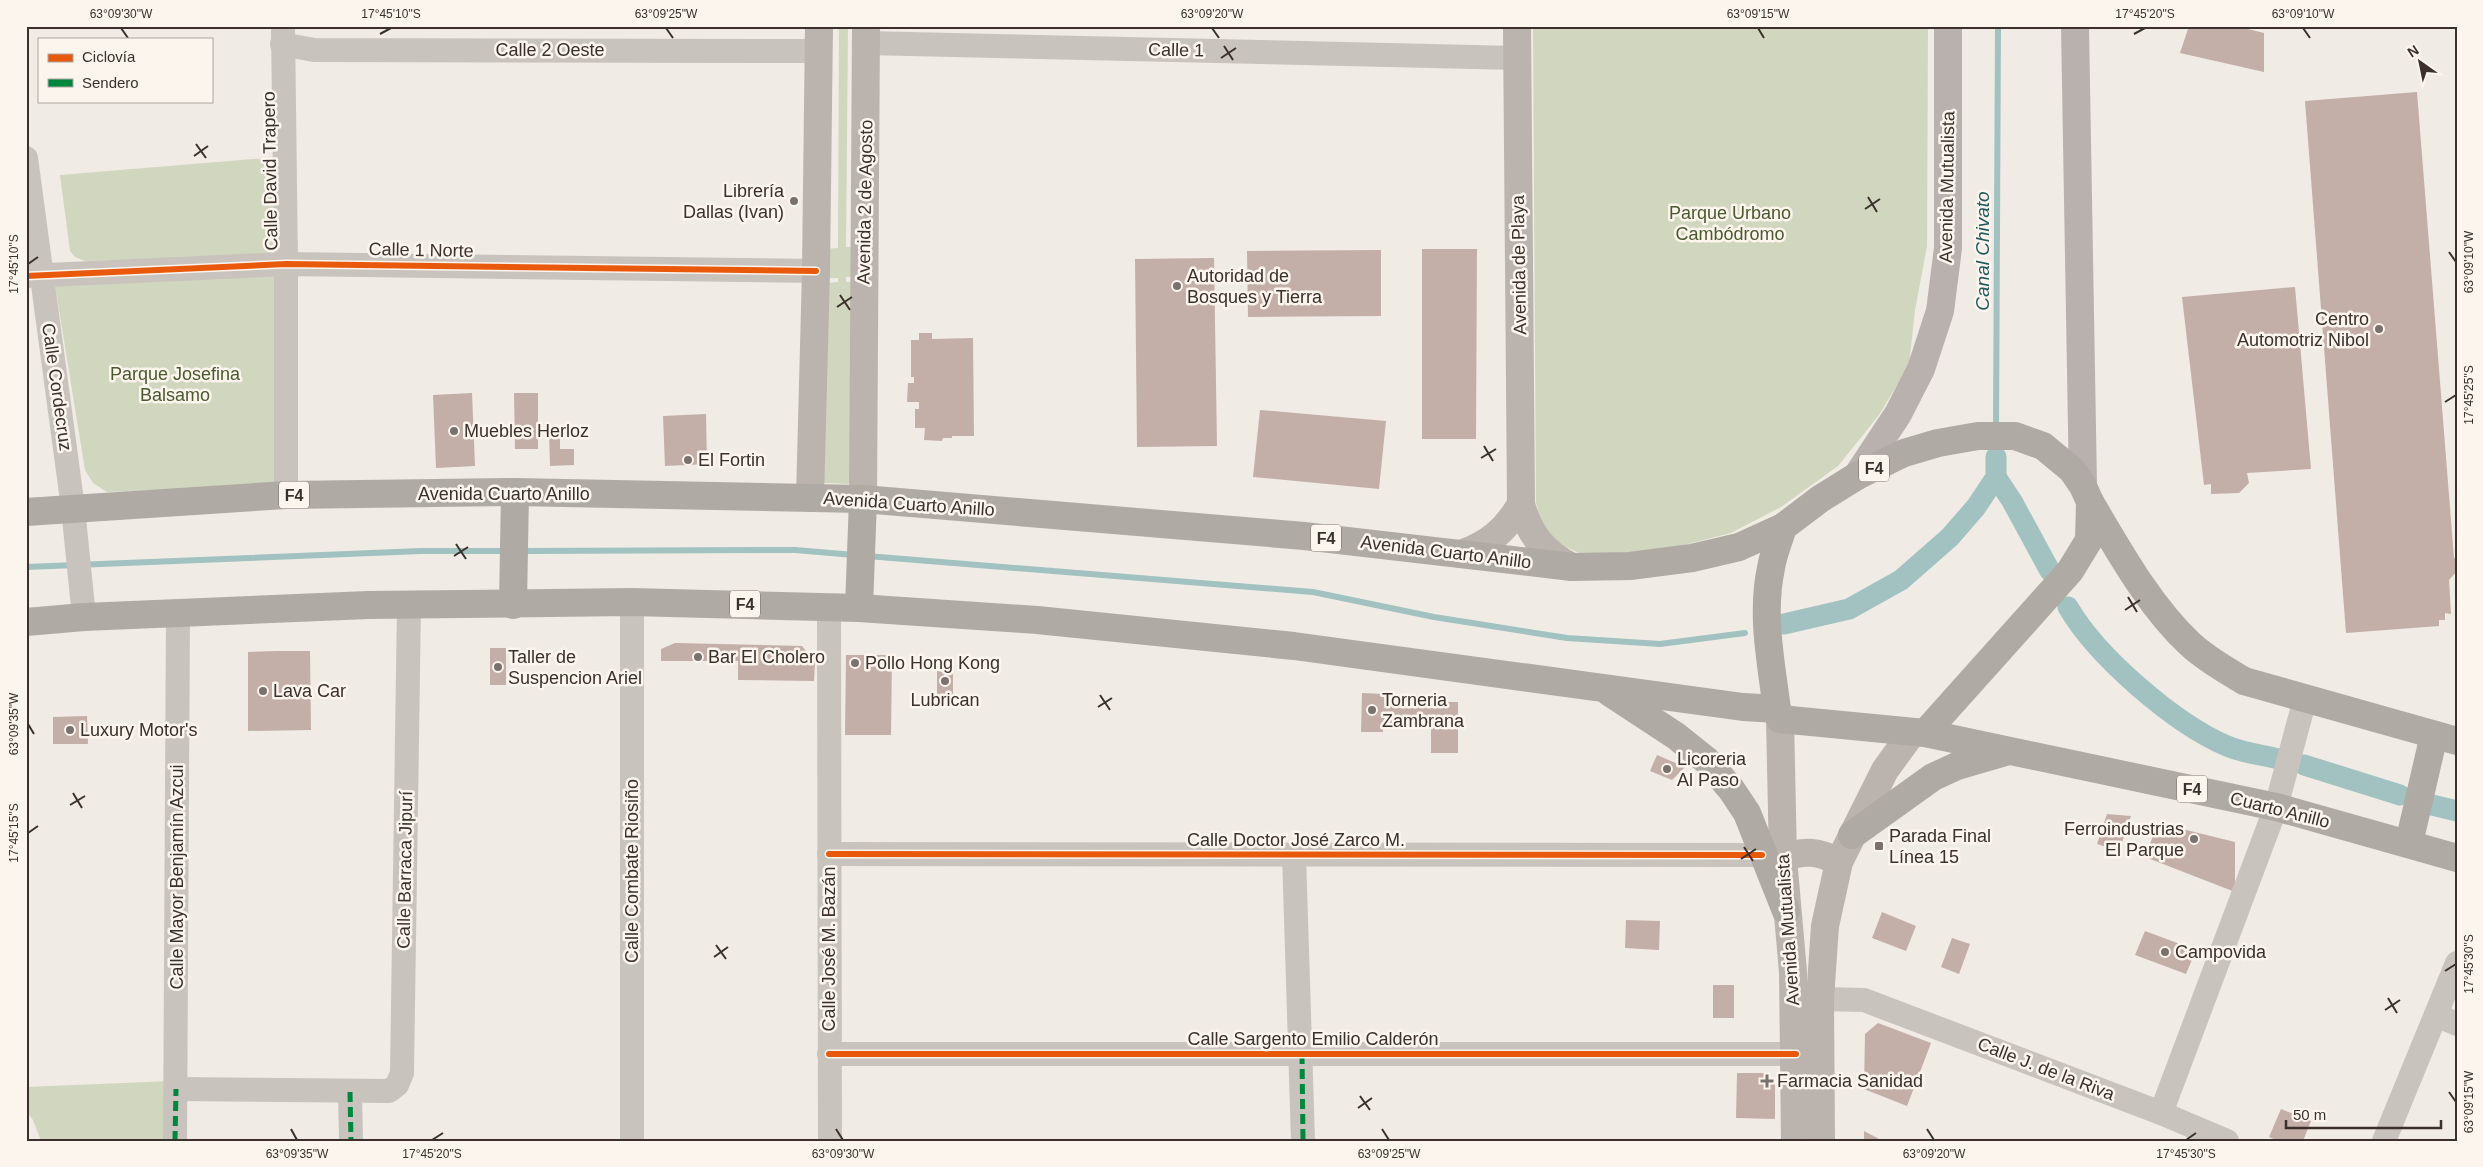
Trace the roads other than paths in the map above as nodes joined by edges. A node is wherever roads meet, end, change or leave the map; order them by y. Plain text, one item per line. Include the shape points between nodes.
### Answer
1 (1517, 26) edge
2 (1948, 26) edge
3 (2075, 26) edge
4 (282, 35) edge
5 (866, 35) edge
6 (819, 39) edge
7 (1517, 58) junction
8 (26, 158) edge
9 (286, 264) junction
10 (816, 271) junction
11 (34, 275) edge
12 (1857, 476) junction
13 (2087, 494) junction
14 (286, 495) junction
15 (810, 498) junction
16 (515, 502) junction
17 (1521, 504) junction
18 (73, 508) junction
19 (862, 511) junction
20 (26, 512) edge
21 (1783, 528) junction
22 (1461, 554) junction
23 (1572, 567) junction
24 (513, 595) junction
25 (859, 598) junction
26 (632, 602) junction
27 (409, 605) junction
28 (829, 606) junction
29 (178, 613) junction
30 (84, 617) junction
31 (26, 622) edge
32 (1601, 687) junction
33 (2305, 699) junction
34 (1779, 714) junction
35 (1919, 733) junction
36 (2445, 738) edge
37 (2009, 751) junction
38 (2280, 795) junction
39 (2412, 831) junction
40 (1852, 835) junction
41 (829, 854) junction
42 (1294, 855) junction
43 (1773, 856) junction
44 (2457, 858) edge
45 (1839, 862) junction
46 (1786, 910) joint
47 (2457, 963) edge
48 (1820, 999) junction
49 (2446, 1019) edge
50 (830, 1054) junction
51 (1302, 1054) junction
52 (1796, 1054) junction
53 (176, 1089) junction
54 (350, 1092) junction
55 (2161, 1113) junction
56 (174, 1141) edge
57 (351, 1141) edge
58 (632, 1141) edge
59 (830, 1141) edge
60 (1303, 1141) edge
61 (1795, 1141) edge
62 (1821, 1141) edge
63 (2227, 1141) edge
64 (2384, 1141) edge

1 - 7 main road, Avenida de Playa
2 - 12 main road, Avenida Mutualista via 1948,248 1940,310 1921,369 1898,414
3 - 13 main road
4 - 6 street, Calle 2 Oeste via 314,50
4 - 9 street, Calle David Trapero
5 - 7 street, Calle 1
5 - 19 main road, Avenida 2 de Agosto
6 - 10 main road
7 - 17 main road, Avenida de Playa
8 - 11 street, Calle Cordecruz
9 - 10 street, Calle 1 Norte
9 - 11 street, Calle 1 Norte
9 - 14 street, Calle David Trapero
10 - 15 main road
11 - 18 street, Calle Cordecruz
12 - 13 highway, F4 via 1904,453 1938,443 1978,436 2015,436 2043,446 2058,457 2072,470
12 - 21 highway, F4
13 - 33 highway, F4 via 2126,562 2190,644 2244,681
13 - 35 highway via 2089,540 2070,571
14 - 16 highway, Avenida Cuarto Anillo / F4
14 - 18 highway, Avenida Cuarto Anillo / F4
15 - 16 highway, Avenida Cuarto Anillo / F4
15 - 19 highway, Avenida Cuarto Anillo / F4
16 - 24 highway
17 - 22 main road via 1496,536
17 - 23 main road, Avenida de Playa via 1530,531 1538,542
18 - 20 highway, Avenida Cuarto Anillo / F4
18 - 30 street, Calle Cordecruz
19 - 22 highway, Avenida Cuarto Anillo / F4 via 1304,536
19 - 25 highway
21 - 23 highway, Avenida Cuarto Anillo / F4 via 1739,547 1692,558 1630,566
21 - 34 highway via 1770,568 1767,607
22 - 23 highway, Avenida Cuarto Anillo / F4
24 - 26 highway, F4
24 - 27 highway, F4
25 - 28 highway, F4
25 - 32 highway, F4 via 1294,646
26 - 28 highway, F4
26 - 58 street, Calle Combate Riosiño
27 - 29 highway, F4
27 - 54 street, Calle Barraca Jipurí via 402,1074 388,1091
28 - 41 street, Calle José M. Bazán
29 - 30 highway, F4
29 - 53 street, Calle Mayor Benjamín Azcui
30 - 31 highway, F4
32 - 34 highway, F4
32 - 43 highway via 1676,736 1706,760 1731,789
33 - 36 highway, F4
33 - 38 street
34 - 35 highway, F4
34 - 43 main road, Avenida Mutualista
35 - 37 highway, Cuarto Anillo / F4
35 - 40 main road, Avenida Mutualista via 1885,770
36 - 39 highway via 2424,777
37 - 38 highway, Cuarto Anillo / F4
37 - 40 highway via 1957,766 1933,777
38 - 39 highway, Cuarto Anillo / F4
38 - 55 street
39 - 44 highway, Cuarto Anillo / F4
40 - 45 main road, Avenida Mutualista
41 - 42 street, Calle Doctor José Zarco M.
41 - 50 street, Calle José M. Bazán
42 - 43 street, Calle Doctor José Zarco M.
42 - 51 street
43 - 45 main road via 1812,852
43 - 46 highway
45 - 48 main road, Avenida Mutualista via 1825,926
46 - 52 main road, Avenida Mutualista via 1793,972
47 - 49 street
48 - 55 street, Calle J. de la Riva via 1864,1000
48 - 62 main road, Avenida Mutualista
49 - 64 street
50 - 51 street, Calle Sargento Emilio Calderón
50 - 59 street, Calle José M. Bazán
51 - 52 street, Calle Sargento Emilio Calderón
51 - 60 street
52 - 61 main road, Avenida Mutualista
53 - 54 street, Calle Barraca Jipurí
53 - 56 street, Calle Mayor Benjamín Azcui
54 - 57 street
55 - 63 street, Calle J. de la Riva

